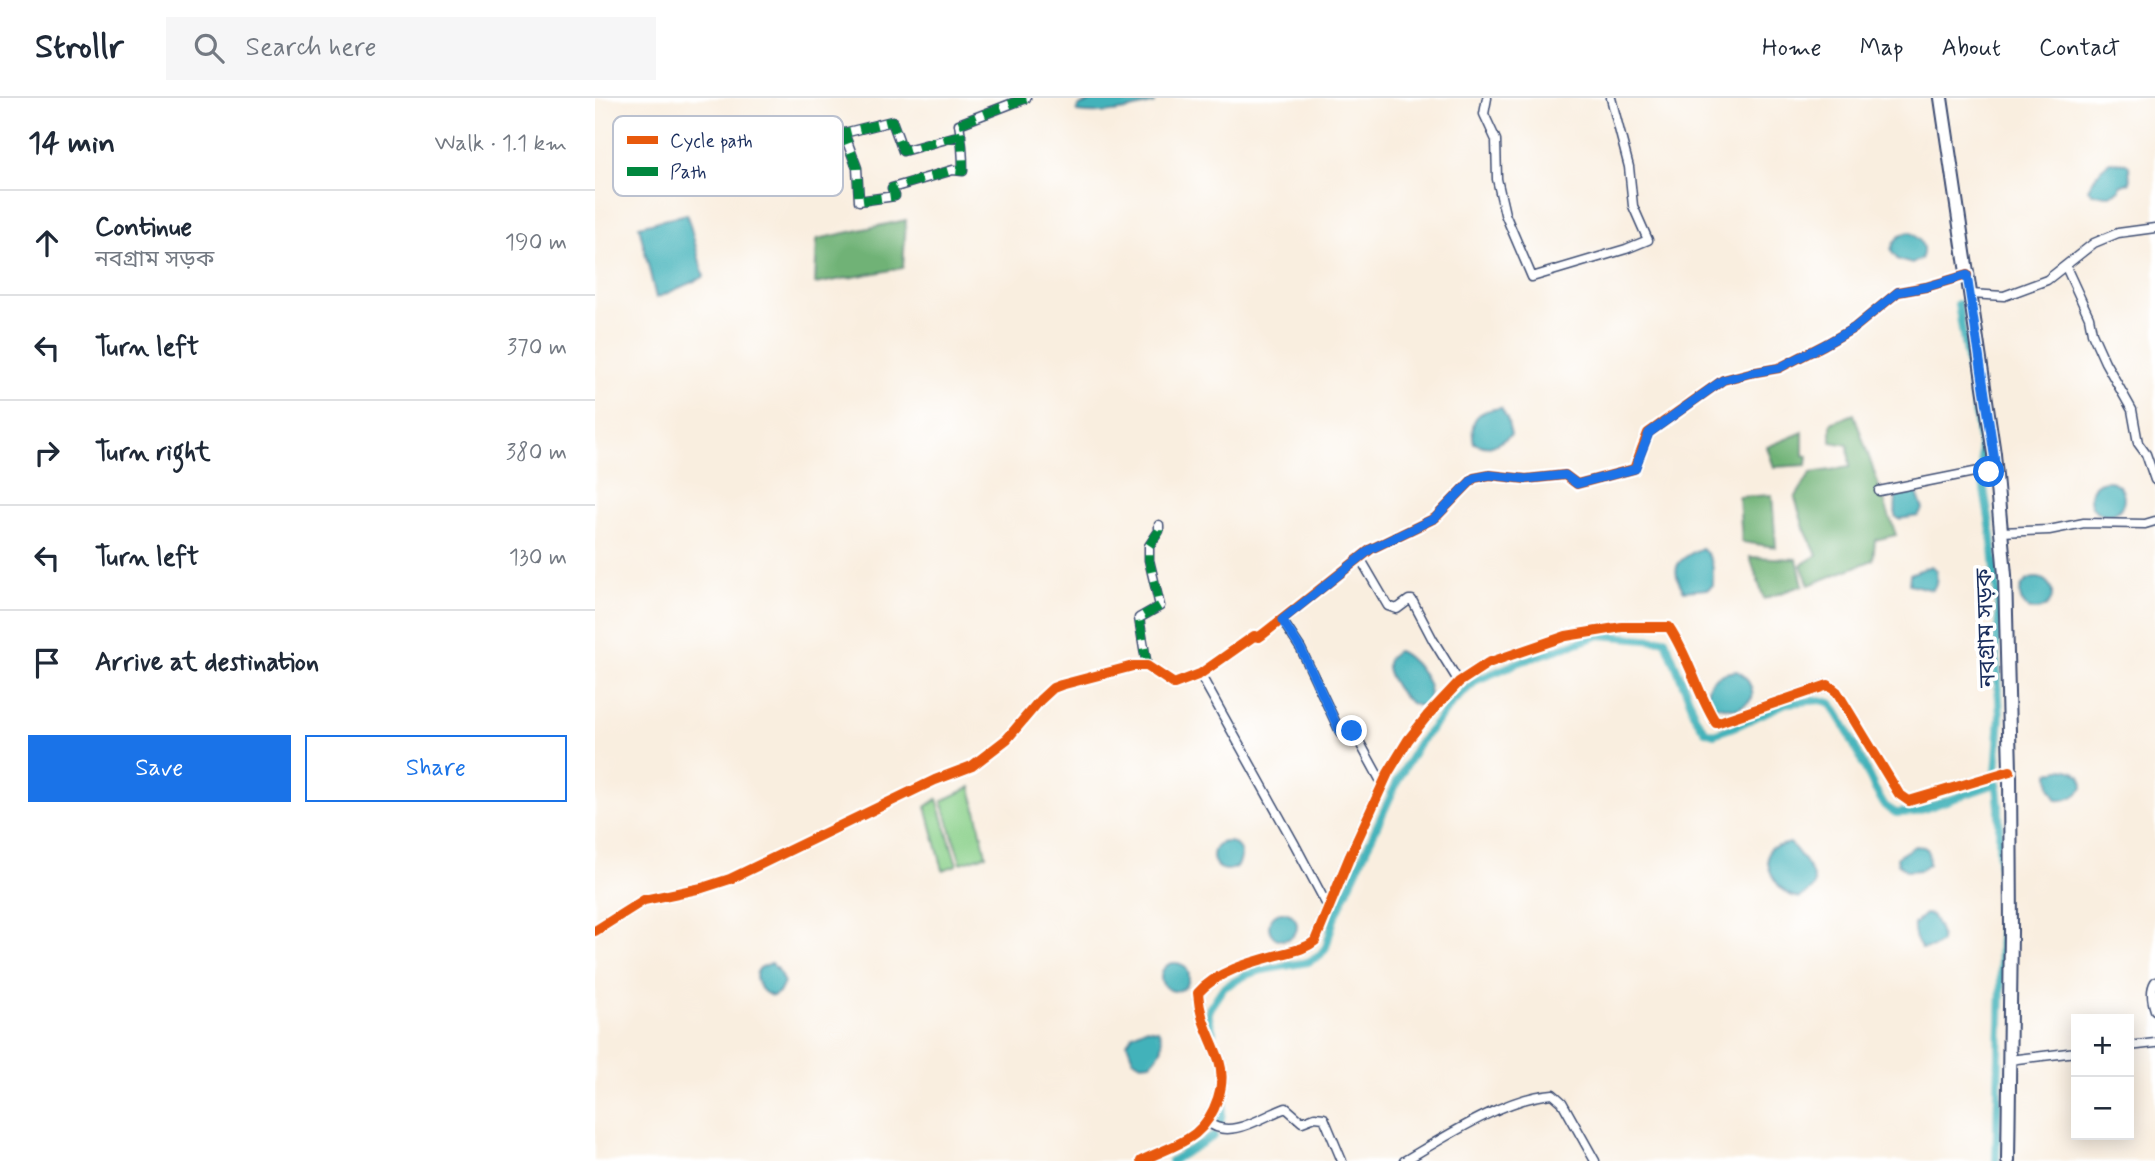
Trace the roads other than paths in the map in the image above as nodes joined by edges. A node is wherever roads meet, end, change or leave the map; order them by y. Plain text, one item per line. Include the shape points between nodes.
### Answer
1 (1026, 98) edge
2 (1487, 98) edge
3 (1611, 98) edge
4 (1941, 98) edge
5 (961, 135) junction
6 (2155, 228) edge
7 (2066, 267) junction
8 (1967, 275) junction
9 (1970, 294) junction
10 (1993, 472) junction
11 (2155, 480) edge
12 (1879, 491) dead end
13 (2155, 521) edge
14 (1159, 525) dead end
15 (2001, 532) junction
16 (1360, 558) junction
17 (1282, 620) junction
18 (1147, 666) junction
19 (1200, 674) junction
20 (1459, 682) junction
21 (2008, 772) junction
22 (1383, 785) junction
23 (1329, 909) junction
24 (595, 931) edge
25 (2155, 982) edge
26 (2155, 1010) edge
27 (2155, 1043) edge
28 (2134, 1045) edge
29 (2071, 1053) edge
30 (2009, 1060) junction
31 (1208, 1122) junction
32 (1141, 1161) edge
33 (1342, 1161) edge
34 (1404, 1161) edge
35 (1595, 1161) edge
36 (2008, 1161) edge

1 - 5 street via 959,124
2 - 3 street via 1485,114 1496,140 1497,179 1505,214 1532,277 1648,240 1633,206 1629,167
4 - 8 main road, নবগ্রাম সড়ক
5 - 5 street via 963,171 892,188 895,196 859,201 857,168 844,133 892,121 903,151
6 - 7 street via 2118,233 2094,243
7 - 9 street via 2047,280 2004,296
7 - 11 street via 2105,362 2132,410 2138,443
8 - 9 main road, নবগ্রাম সড়ক
8 - 16 street via 1898,292 1854,328 1779,368 1723,380 1649,433 1635,469 1577,484 1565,475 1474,478 1435,518
9 - 10 main road, নবগ্রাম সড়ক
10 - 12 street
10 - 15 main road, নবগ্রাম সড়ক
13 - 15 street
14 - 18 street via 1149,546 1149,560 1160,606 1139,618
15 - 21 main road, নবগ্রাম সড়ক
16 - 17 street
16 - 20 street via 1388,606 1397,609 1412,600
17 - 19 street
17 - 22 street via 1301,649 1341,734 1354,732
18 - 19 street via 1174,684
18 - 24 street via 1116,669 1053,688 1007,739 972,766 730,879 644,900
19 - 23 street
20 - 21 street via 1488,663 1566,636 1622,627 1669,627 1716,723 1828,685 1837,692 1899,794 1909,801
20 - 22 street via 1408,740
21 - 30 main road, নবগ্রাম সড়ক
22 - 23 street
23 - 31 street via 1308,947 1228,972 1198,993 1202,1023 1222,1080
25 - 26 street
27 - 28 street
29 - 30 street
30 - 36 main road, নবগ্রাম সড়ক
31 - 32 street via 1191,1137
31 - 33 street via 1230,1129 1286,1108 1299,1122 1324,1118
34 - 35 street via 1500,1110 1550,1094 1562,1101

